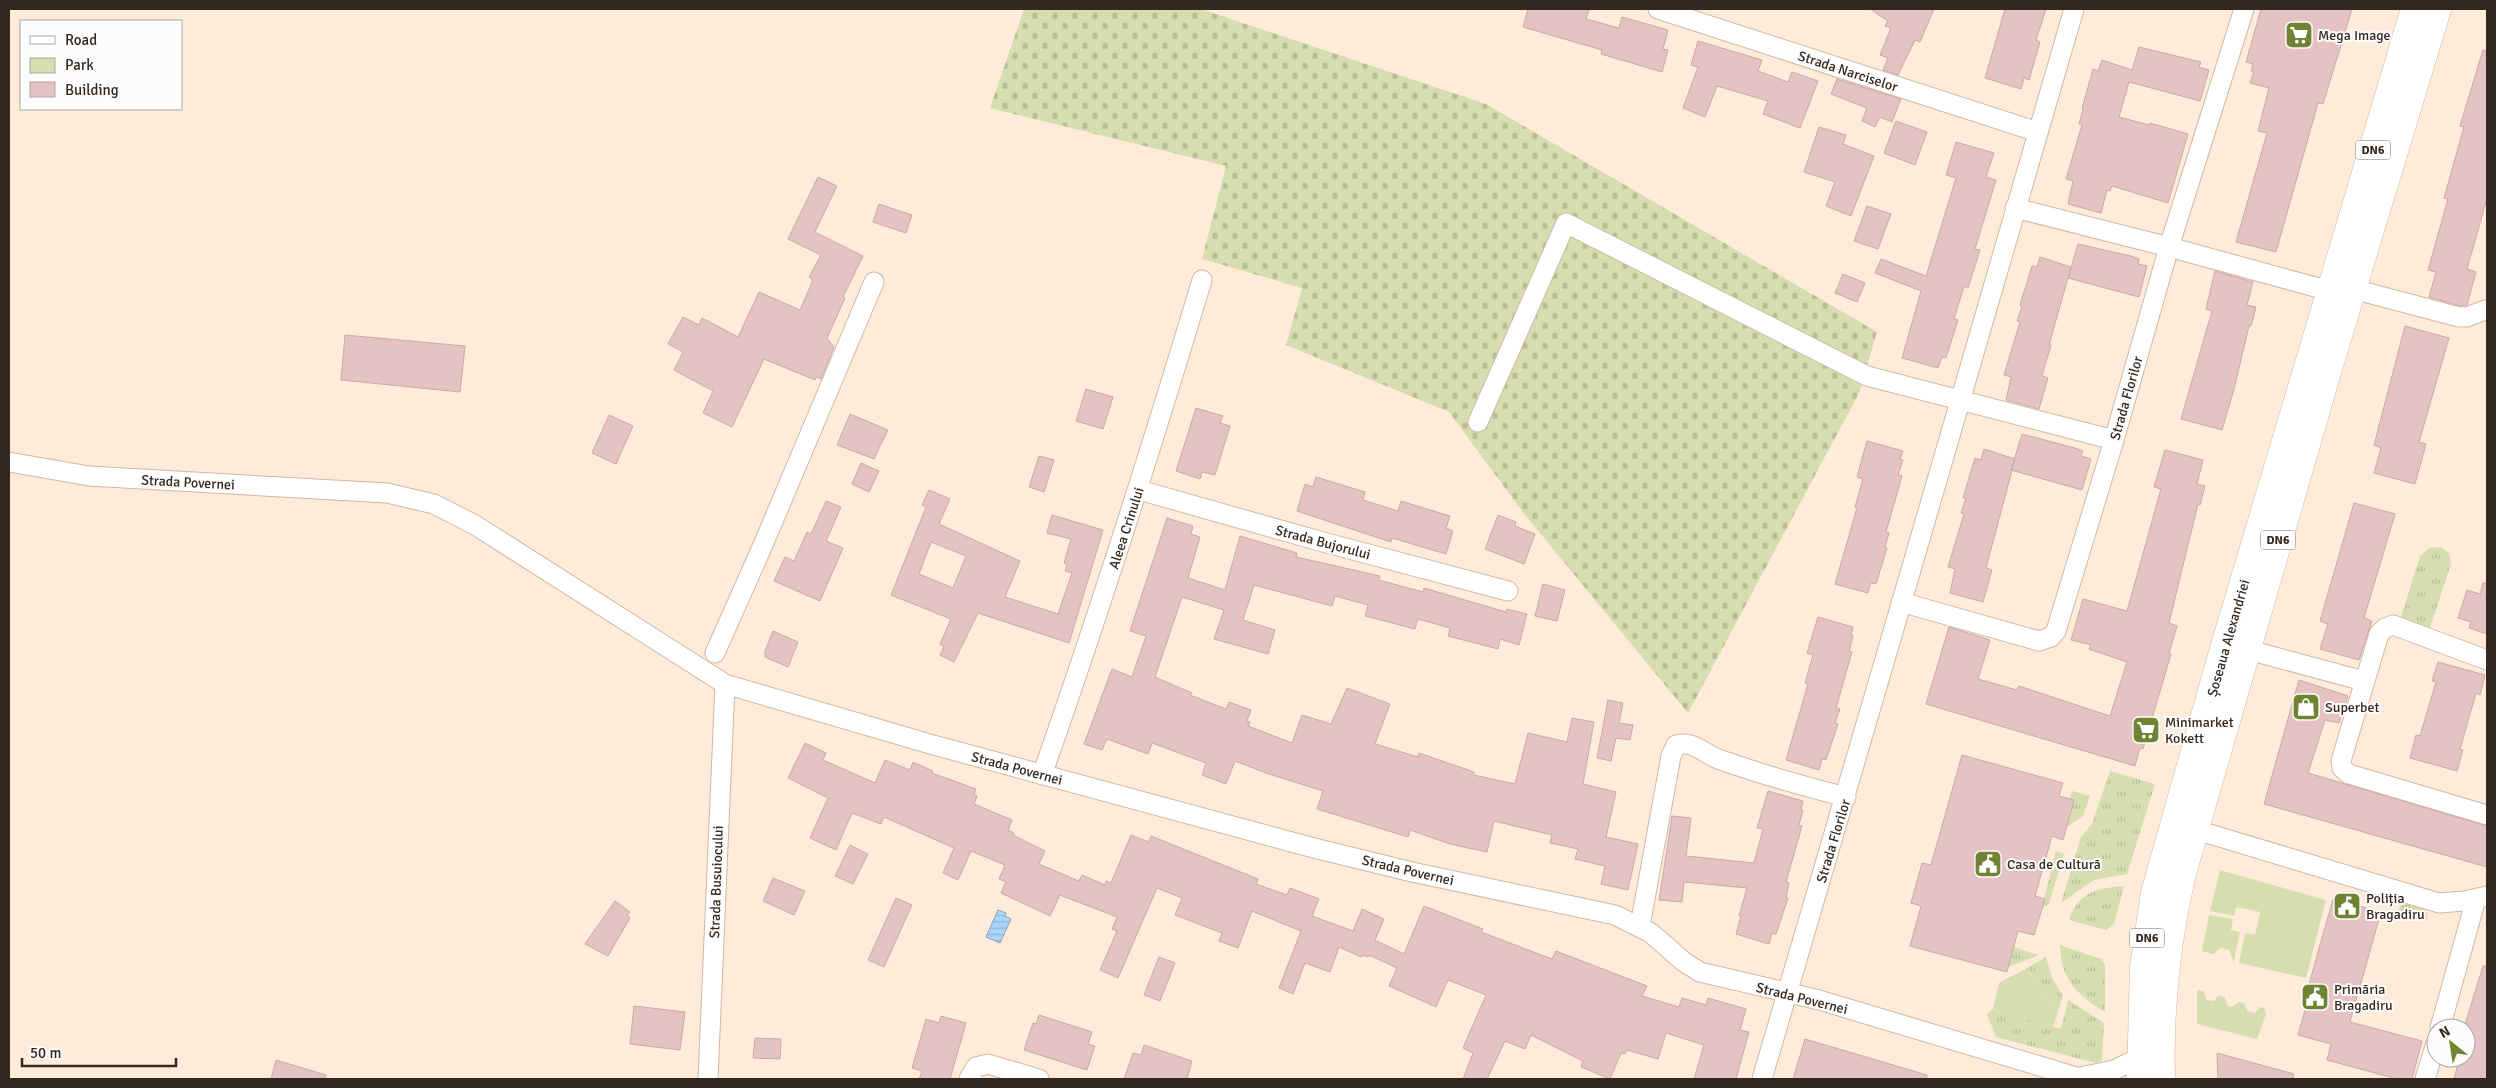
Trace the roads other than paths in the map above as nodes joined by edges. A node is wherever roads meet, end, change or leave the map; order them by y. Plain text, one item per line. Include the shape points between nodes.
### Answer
1 (1658, 9) edge
2 (2074, 9) edge
3 (2244, 9) edge
4 (2415, 9) edge
5 (2437, 9) edge
6 (2038, 132) junction
7 (2015, 208) junction
8 (2169, 247) junction
9 (1202, 280) dead end
10 (874, 282) dead end
11 (2342, 290) junction
12 (2487, 309) edge
13 (1958, 401) junction
14 (1478, 422) dead end
15 (2114, 440) junction
16 (9, 462) edge
17 (1138, 490) junction
18 (1508, 591) dead end
19 (1901, 602) junction
20 (2245, 649) junction
21 (715, 653) dead end
22 (2487, 660) edge
23 (2364, 681) junction
24 (725, 684) junction
25 (1042, 775) junction
26 (1846, 797) junction
27 (2487, 815) edge
28 (2193, 829) junction
29 (2482, 898) edge
30 (1640, 926) junction
31 (1788, 992) junction
32 (2443, 1018) edge
33 (2141, 1068) edge
34 (2081, 1078) edge
35 (708, 1079) edge
36 (969, 1079) edge
37 (1039, 1079) edge
38 (1762, 1079) edge
39 (2161, 1079) edge

1 - 6 street, Strada Narciselor
2 - 6 street, Strada Florilor
3 - 8 street, Strada Florilor
4 - 11 highway, Șoseaua Alexandriei / DN6
5 - 11 highway, Șoseaua Alexandriei / DN6
6 - 7 street, Strada Florilor
7 - 8 street
7 - 13 street, Strada Florilor
8 - 11 street
8 - 15 street, Strada Florilor
9 - 17 street, Aleea Crinului
10 - 21 street
11 - 12 street via 2458,316 2467,317
11 - 20 highway, Șoseaua Alexandriei / DN6
11 - 33 highway, Șoseaua Alexandriei / DN6 via 2224,649 2155,893 2144,968
13 - 14 street via 1867,376 1566,223
13 - 15 street
13 - 19 street, Strada Florilor
15 - 19 street, Strada Florilor via 2058,627 2052,637 2032,640
16 - 24 street, Strada Povernei via 89,476 368,491 421,500 454,512
17 - 18 street, Strada Bujorului
17 - 25 street, Aleea Crinului via 1087,650
19 - 26 street, Strada Florilor
20 - 23 street, Șoseaua Alexandriei
20 - 28 highway, Șoseaua Alexandriei / DN6
22 - 23 street via 2388,626 2379,634
23 - 27 street via 2341,761 2345,772
24 - 25 street, Strada Povernei
24 - 35 street, Strada Busuiocului
25 - 30 street, Strada Povernei via 1393,867 1615,915
26 - 30 street via 1756,772 1715,757 1692,744 1676,745 1671,756
26 - 31 street, Strada Florilor
28 - 29 street via 2440,903
28 - 39 highway, Șoseaua Alexandriei / DN6 via 2168,943 2162,1004
29 - 32 street
30 - 31 street, Strada Povernei via 1700,972
31 - 34 street, Strada Povernei
31 - 38 street, Strada Florilor
33 - 34 street
36 - 37 street via 976,1067 988,1064

